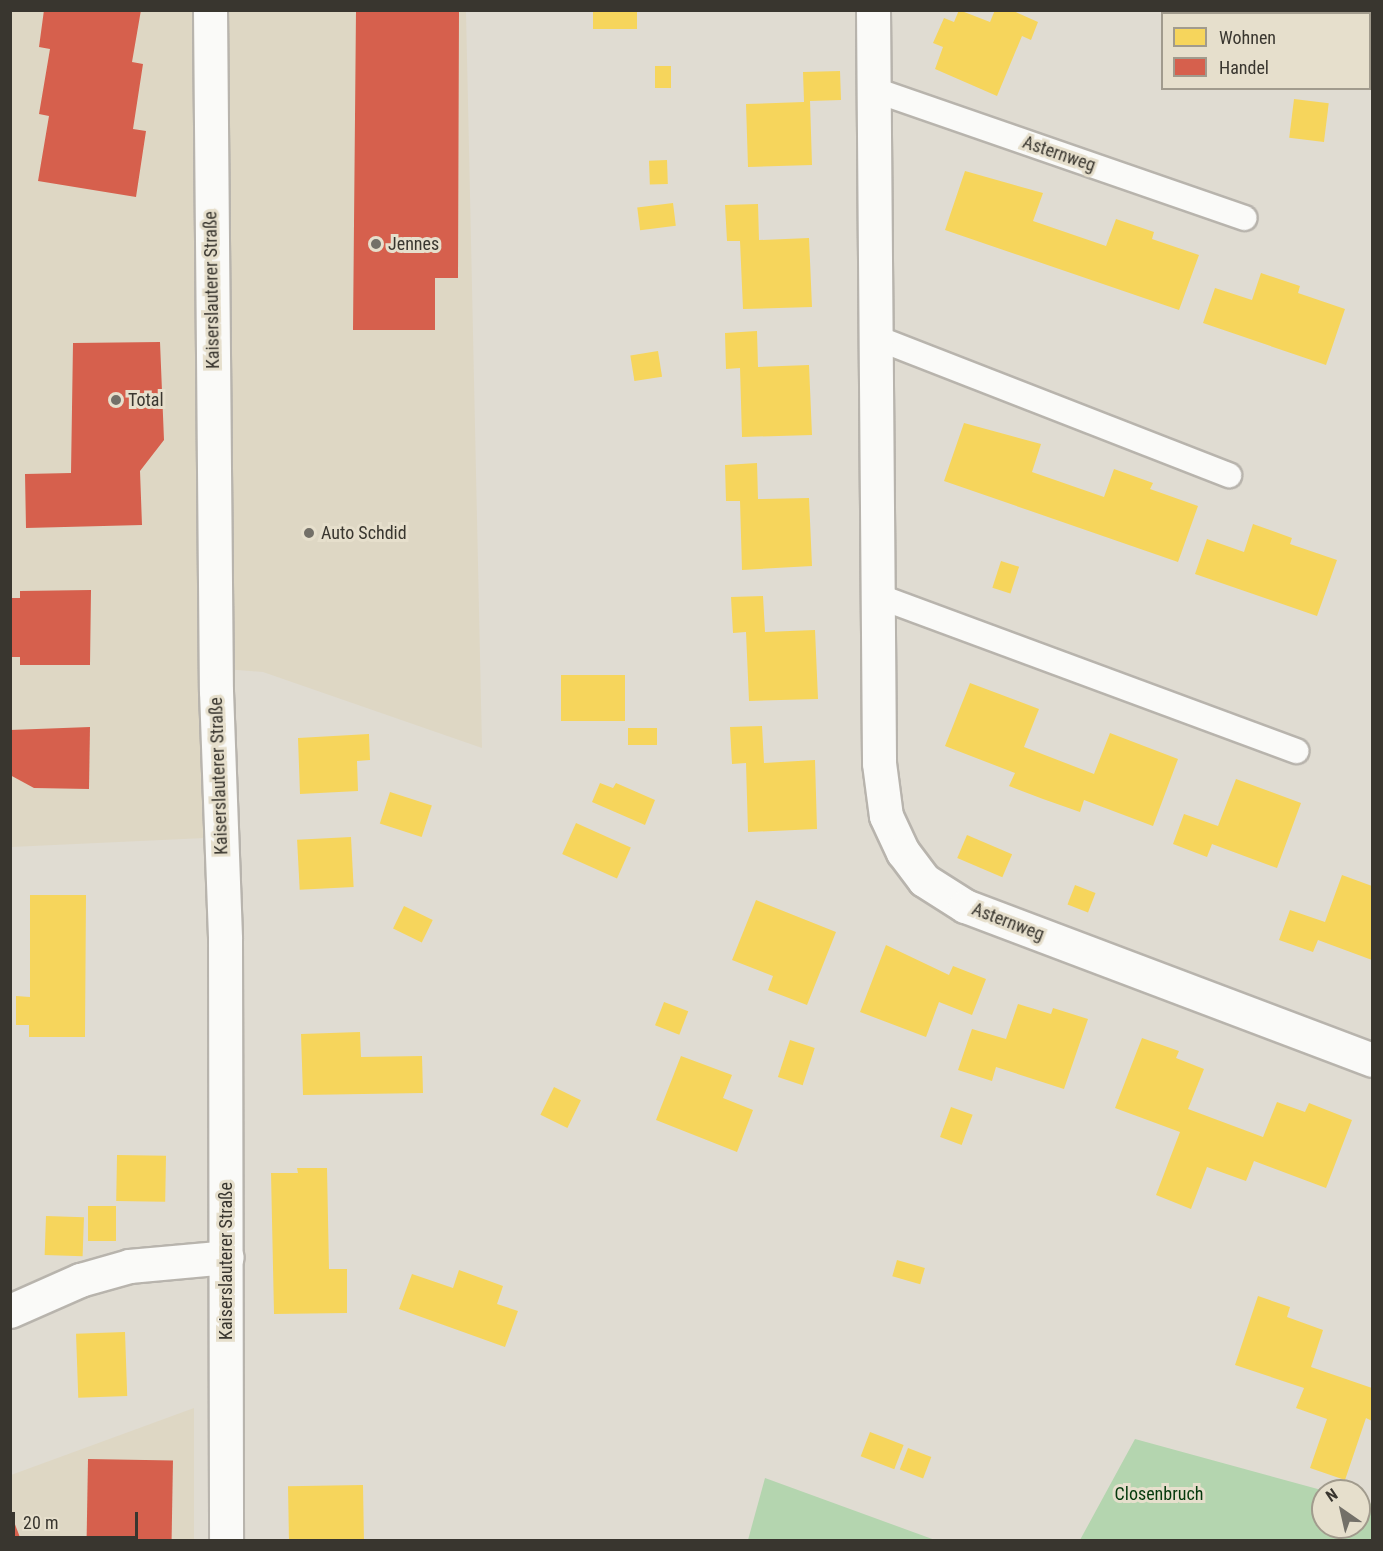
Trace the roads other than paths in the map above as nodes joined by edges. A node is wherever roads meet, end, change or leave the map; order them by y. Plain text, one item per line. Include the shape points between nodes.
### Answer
1 (210, 10) edge
2 (873, 10) edge
3 (875, 90) junction
4 (1244, 218) dead end
5 (877, 338) junction
6 (1229, 475) dead end
7 (880, 597) junction
8 (1296, 751) dead end
9 (1372, 1060) edge
10 (227, 1257) junction
11 (10, 1311) edge
12 (226, 1540) edge

1 - 10 street, Kaiserslauterer Straße
2 - 3 street, Asternweg
3 - 4 lane, Asternweg
3 - 5 street, Asternweg
5 - 6 lane
5 - 7 street, Asternweg
7 - 8 lane
7 - 9 street, Asternweg via 879,764 886,816 903,852 924,880 965,906
10 - 11 street via 129,1266 80,1280
10 - 12 street, Kaiserslauterer Straße

